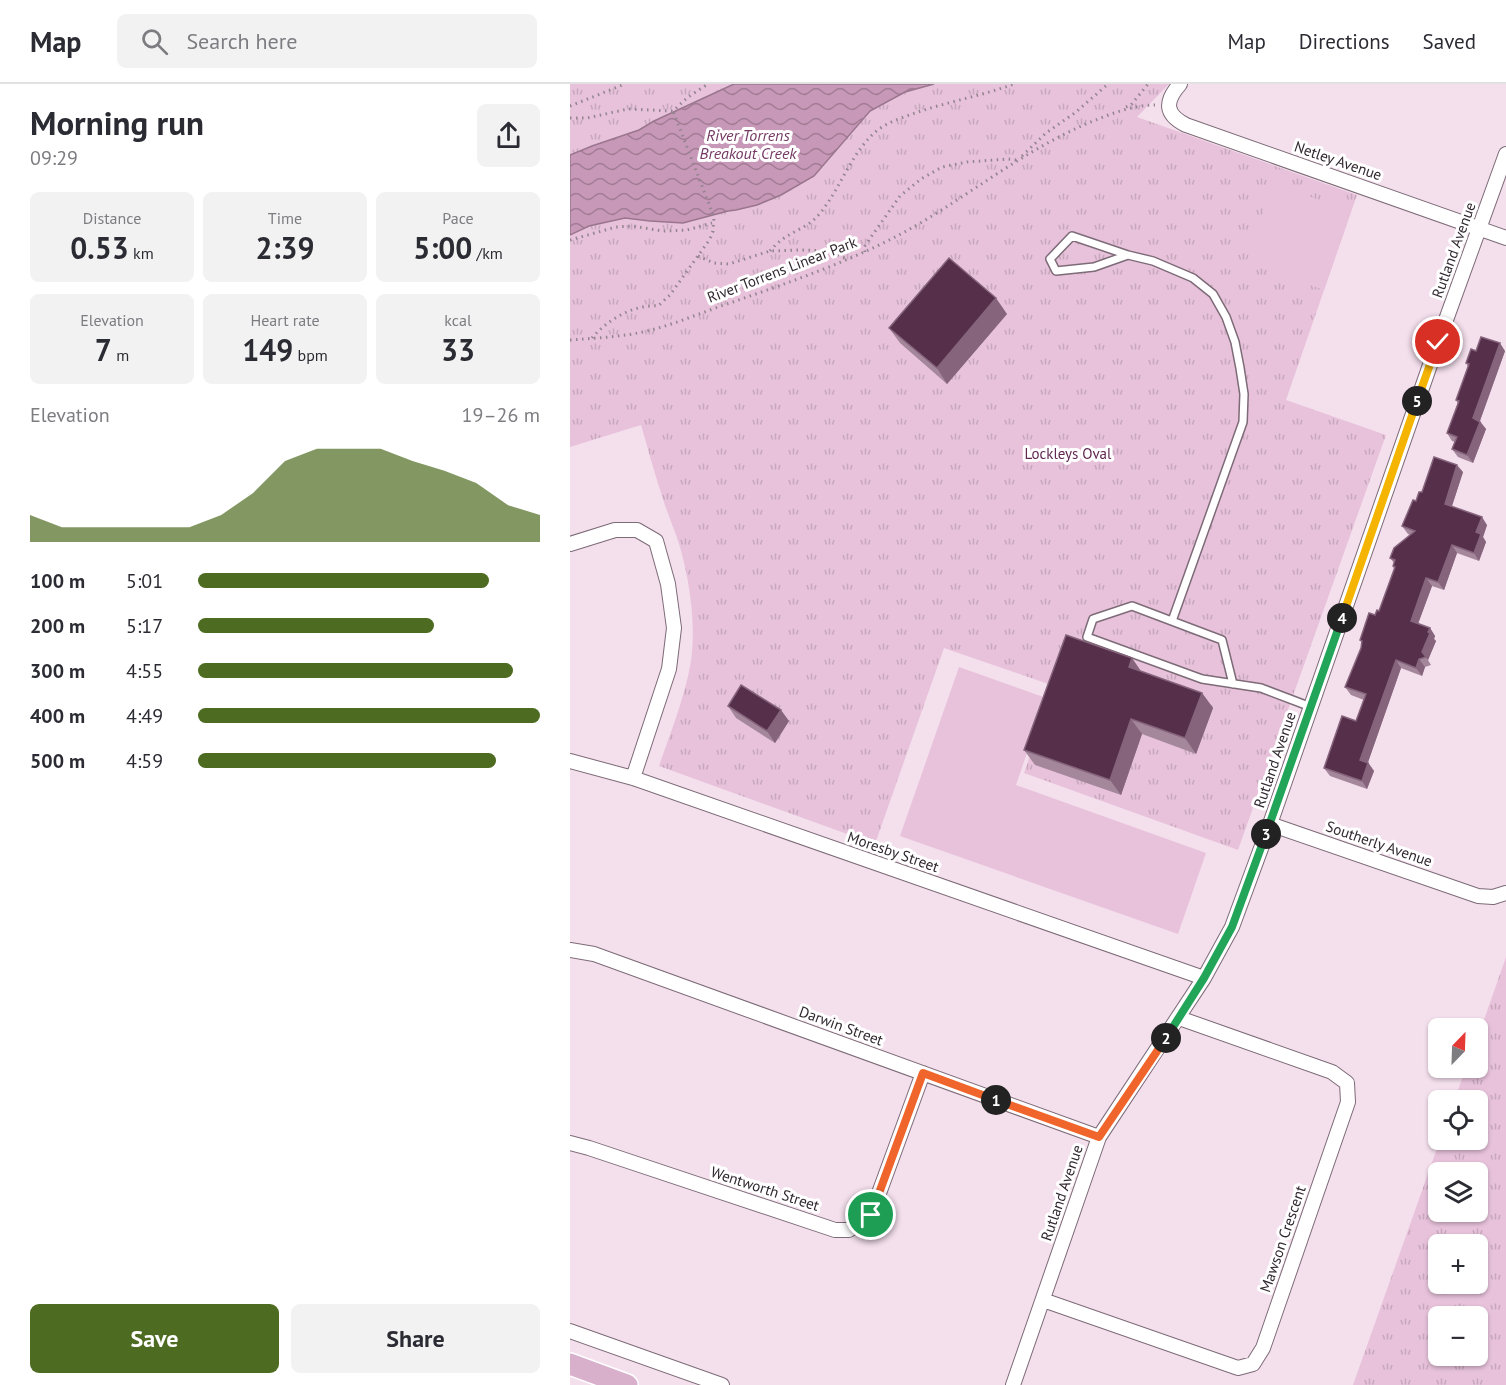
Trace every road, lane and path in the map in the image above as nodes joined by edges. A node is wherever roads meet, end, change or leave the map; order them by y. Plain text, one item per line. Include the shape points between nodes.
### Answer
1 (625, 84) edge
2 (708, 84) edge
3 (1014, 84) edge
4 (1108, 84) edge
5 (1148, 84) edge
6 (1180, 84) edge
7 (1168, 105) junction
8 (570, 106) edge
9 (674, 111) junction
10 (1119, 111) junction
11 (570, 118) edge
12 (1506, 154) edge
13 (1018, 160) junction
14 (713, 223) junction
15 (1479, 228) junction
16 (1506, 238) edge
17 (570, 240) edge
18 (770, 251) junction
19 (865, 252) junction
20 (1128, 255) junction
21 (698, 256) junction
22 (847, 259) junction
23 (592, 338) junction
24 (570, 340) edge
25 (570, 544) edge
26 (1172, 621) junction
27 (1233, 684) junction
28 (1311, 707) junction
29 (570, 761) edge
30 (633, 778) junction
31 (1270, 824) junction
32 (1506, 893) edge
33 (570, 950) edge
34 (1204, 978) junction
35 (1179, 1018) junction
36 (923, 1073) junction
37 (1099, 1137) junction
38 (570, 1143) edge
39 (1043, 1300) junction
40 (570, 1331) edge
41 (570, 1364) edge
42 (627, 1385) edge
43 (723, 1385) edge
44 (1013, 1385) edge

1 - 8 path
2 - 9 path
3 - 18 path via 898,118 879,130 858,151 820,214
4 - 13 path, River Torrens Linear Park
5 - 10 path via 1131,105
6 - 7 street
7 - 10 path, River Torrens Linear Park
7 - 15 street, Netley Avenue via 1172,116 1186,125
9 - 11 path via 628,109
9 - 14 path
10 - 13 path, River Torrens Linear Park via 1051,140
12 - 15 street, Rutland Avenue
13 - 19 path, River Torrens Linear Park via 917,225
13 - 19 path via 967,162 942,167 921,179 900,196 864,247
14 - 17 path via 663,231 616,227
14 - 21 path via 710,239
15 - 16 street, Netley Avenue
15 - 28 street, Rutland Avenue
18 - 21 path via 729,264
18 - 22 path via 829,251
19 - 22 path, River Torrens Linear Park
20 - 20 lane via 1094,267 1056,271 1050,259 1072,236
20 - 26 lane via 1193,278 1213,294 1235,342 1244,394 1243,422
21 - 23 path via 658,306 628,312
22 - 23 path, River Torrens Linear Park via 647,331
23 - 24 path, River Torrens Linear Park
25 - 30 street via 615,530 637,530 656,541 668,584 674,628 669,669
26 - 27 lane via 1222,640
26 - 27 lane via 1132,606 1093,619 1087,637 1202,679
27 - 28 lane via 1261,688
28 - 31 street, Rutland Avenue
29 - 30 street, Moresby Street
30 - 34 street, Moresby Street
31 - 32 street, Southerly Avenue via 1478,896
31 - 34 street, Rutland Avenue via 1232,927
33 - 36 street, Darwin Street via 594,954
34 - 35 street, Rutland Avenue
35 - 37 street, Rutland Avenue
35 - 39 street, Mawson Crescent via 1332,1072 1347,1083 1348,1102 1263,1348 1253,1364 1238,1368
36 - 37 street, Darwin Street
36 - 38 street, Wentworth Street via 871,1215 849,1230 835,1230
37 - 39 street, Rutland Avenue
39 - 44 street, Rutland Avenue
40 - 43 street
41 - 42 main road

